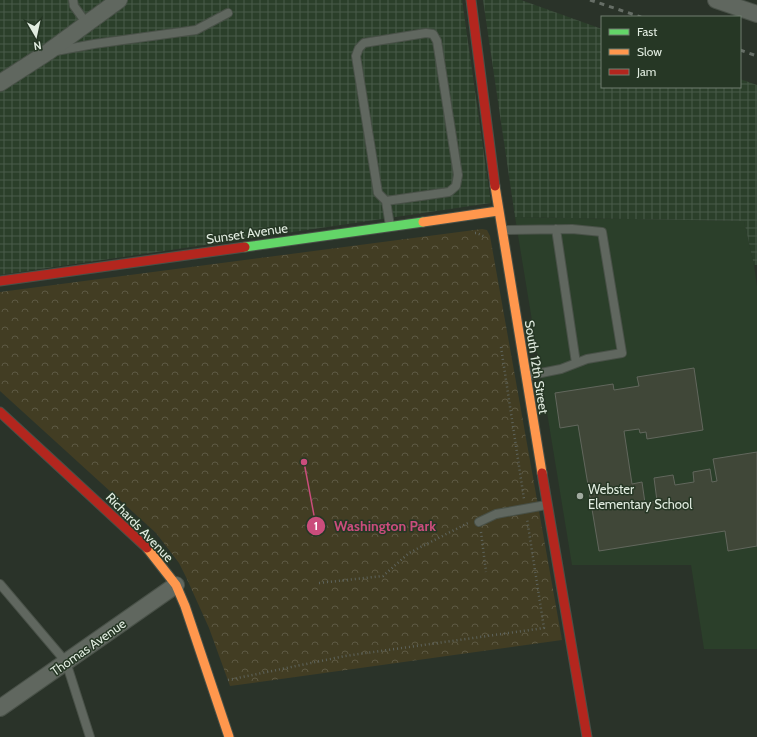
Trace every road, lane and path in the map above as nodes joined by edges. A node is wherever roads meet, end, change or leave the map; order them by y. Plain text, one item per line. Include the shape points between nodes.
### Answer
1 (73, 0) edge
2 (119, 0) edge
3 (471, 0) edge
4 (719, 0) edge
5 (228, 13) dead end
6 (757, 14) edge
7 (87, 24) junction
8 (48, 52) junction
9 (0, 83) edge
10 (386, 201) junction
11 (498, 211) junction
12 (390, 227) junction
13 (556, 229) junction
14 (501, 230) junction
15 (470, 234) dead end
16 (485, 237) dead end
17 (0, 281) edge
18 (501, 346) dead end
19 (576, 363) junction
20 (526, 376) junction
21 (0, 412) edge
22 (547, 505) junction
23 (525, 508) junction
24 (479, 522) junction
25 (486, 572) dead end
26 (319, 583) dead end
27 (0, 584) edge
28 (176, 585) junction
29 (66, 662) junction
30 (227, 681) dead end
31 (0, 708) edge
32 (90, 737) edge
33 (229, 737) edge
34 (587, 737) edge

1 - 7 lane via 74,6
2 - 7 street
3 - 11 street, South 12th Street
4 - 6 street
5 - 8 lane via 196,30
7 - 8 street
8 - 9 street
10 - 10 lane via 449,192 456,186 458,175 437,41 433,34 364,43 356,56 378,193
10 - 12 lane
11 - 12 street, Sunset Avenue
11 - 14 street, South 12th Street
12 - 17 street, Sunset Avenue
13 - 14 lane
13 - 19 lane
13 - 19 lane via 602,232 622,353
14 - 20 street, South 12th Street
15 - 16 path via 477,233
18 - 23 path
19 - 20 lane via 561,369
20 - 22 street, South 12th Street
21 - 28 street, Richards Avenue via 148,549
22 - 23 lane
22 - 34 street, South 12th Street
23 - 24 lane via 496,514
23 - 30 path via 544,628 345,656
24 - 25 path
24 - 26 path via 470,522 409,553 383,576
27 - 29 lane
28 - 29 street, Thomas Avenue
28 - 33 street, Richards Avenue
29 - 31 street, Thomas Avenue
29 - 32 lane

